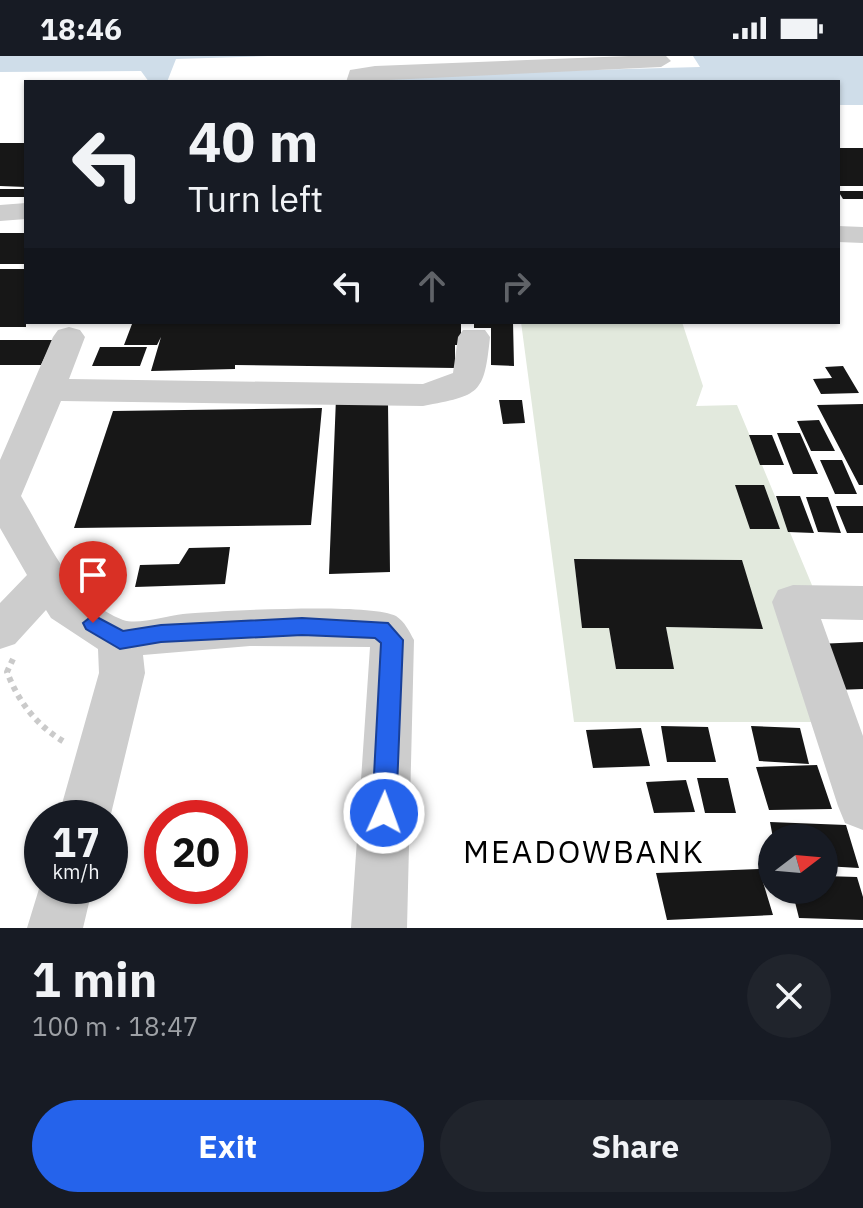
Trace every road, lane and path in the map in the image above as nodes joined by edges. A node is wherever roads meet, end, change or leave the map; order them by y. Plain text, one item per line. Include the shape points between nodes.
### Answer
1 (661, 61) dead end
2 (357, 80) edge
3 (24, 211) edge
4 (0, 213) edge
5 (840, 234) edge
6 (863, 235) edge
7 (69, 337) dead end
8 (474, 337) dead end
9 (48, 390) junction
10 (1, 494) edge
11 (49, 579) junction
12 (863, 603) edge
13 (9, 639) edge
14 (120, 640) junction
15 (99, 761) junction
16 (89, 800) edge
17 (863, 806) edge
18 (61, 904) edge
19 (55, 928) edge
20 (379, 928) edge

1 - 2 street via 375,72 357,74
3 - 4 street
5 - 6 street
7 - 9 street
8 - 9 street via 469,378 449,390 423,395
9 - 10 street
10 - 11 street
11 - 13 street
11 - 14 street via 66,606
12 - 17 street via 793,602
13 - 15 path via 7,672 17,701 51,735
14 - 15 street via 122,673
14 - 20 street via 161,633 302,627 380,629 389,636
15 - 16 street
18 - 19 street

